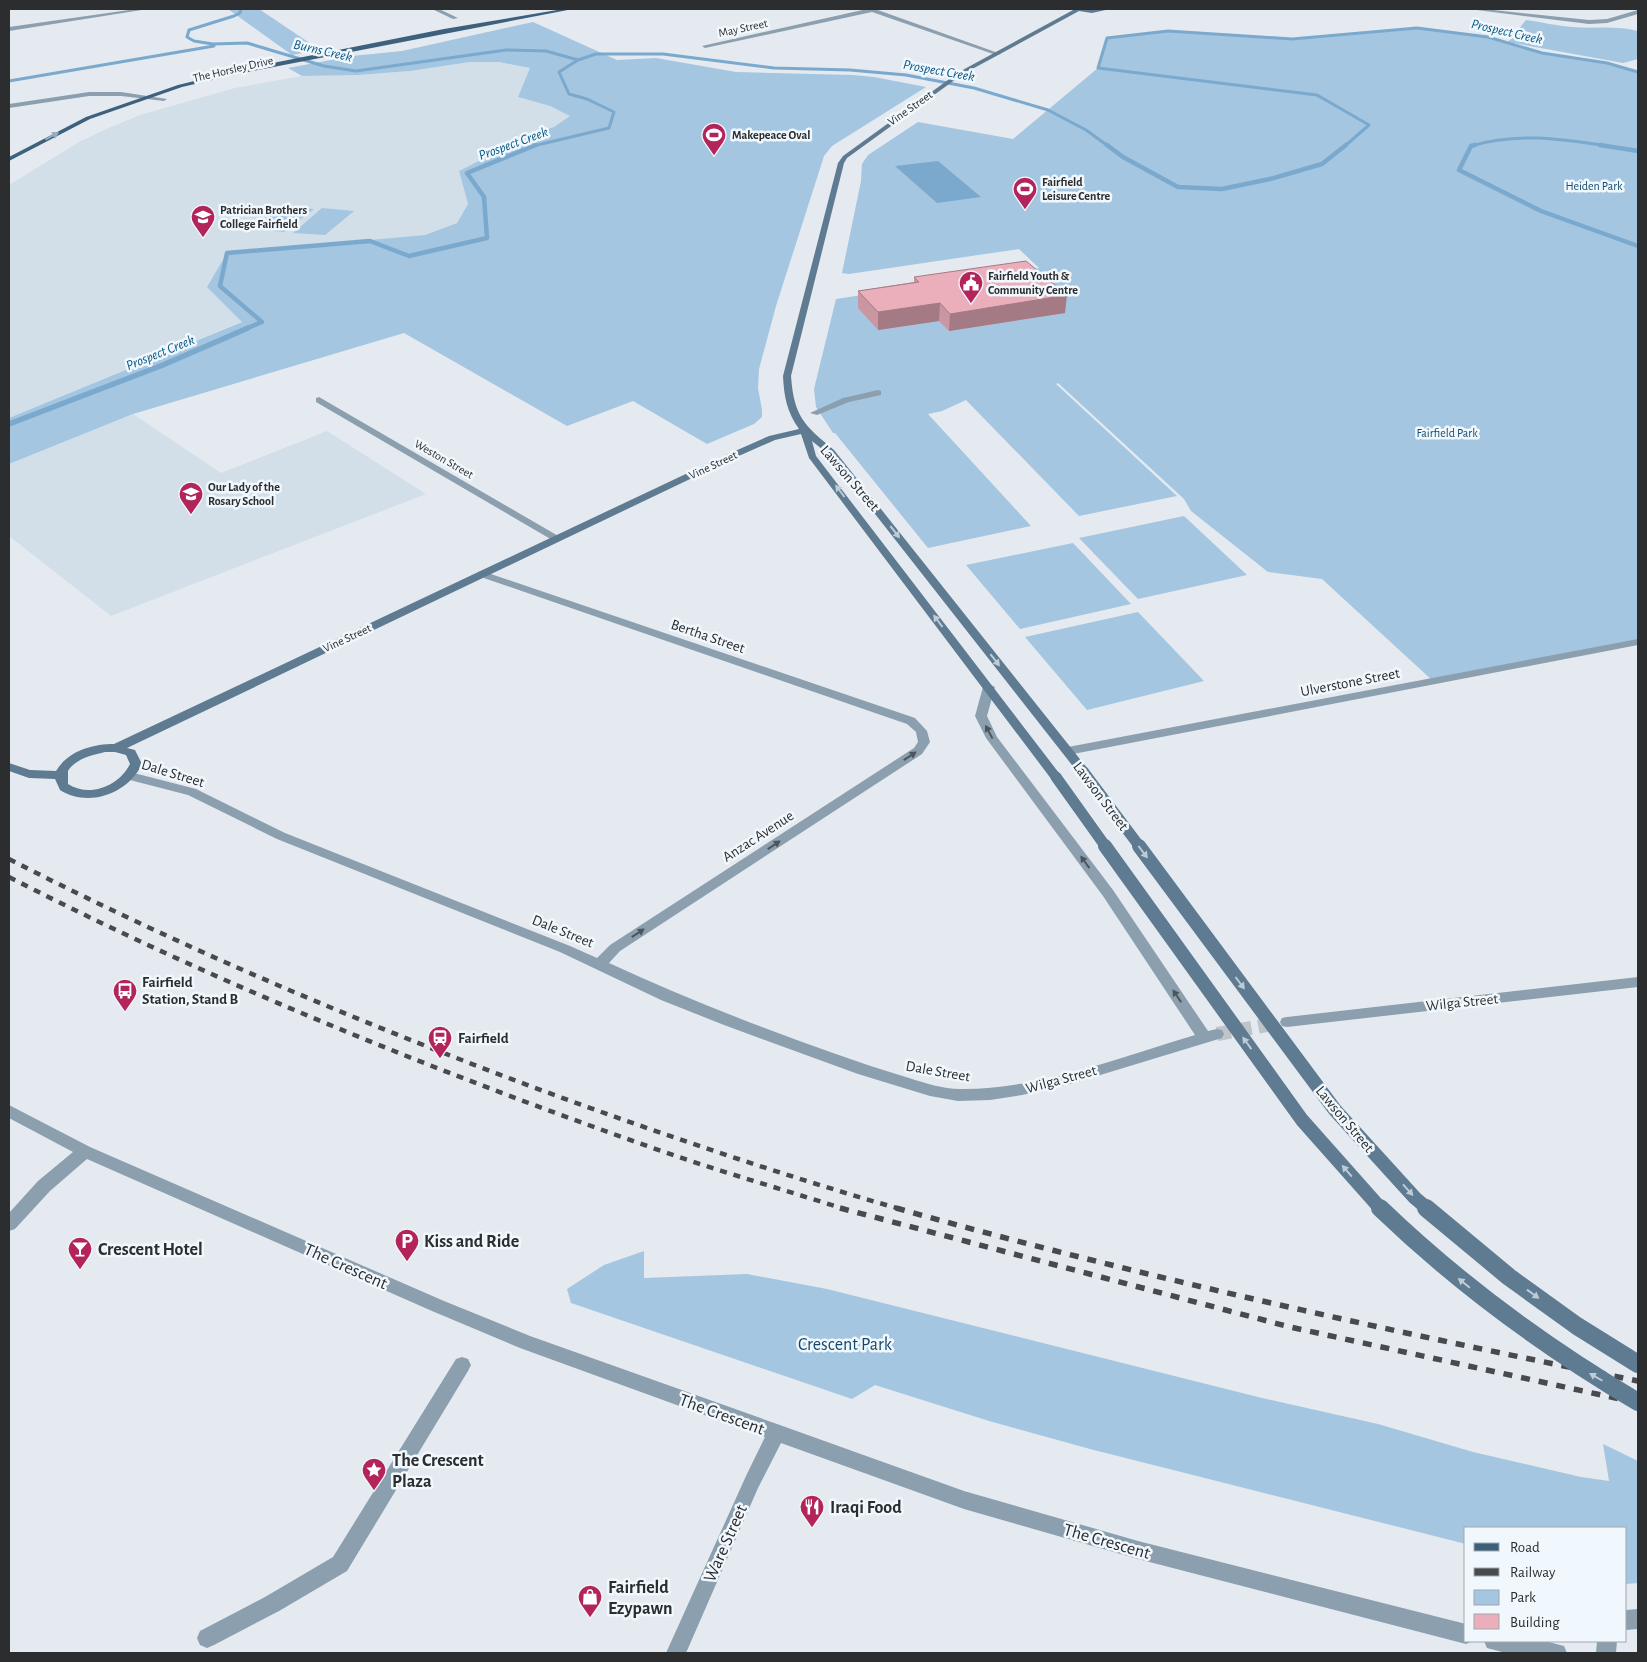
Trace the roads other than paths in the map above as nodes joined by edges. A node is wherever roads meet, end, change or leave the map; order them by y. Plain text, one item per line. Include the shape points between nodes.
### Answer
1 (84, 9) edge
2 (145, 9) edge
3 (435, 9) edge
4 (570, 9) edge
5 (871, 9) edge
6 (1077, 9) edge
7 (1107, 9) edge
8 (1472, 9) edge
9 (1638, 12) edge
10 (92, 16) junction
11 (455, 18) dead end
12 (474, 27) junction
13 (9, 29) edge
14 (705, 46) dead end
15 (998, 54) junction
16 (145, 96) junction
17 (164, 99) junction
18 (9, 106) edge
19 (130, 110) dead end
20 (82, 130) dead end
21 (9, 159) edge
22 (20, 162) dead end
23 (878, 393) dead end
24 (319, 400) dead end
25 (814, 413) dead end
26 (805, 430) junction
27 (557, 539) junction
28 (482, 574) junction
29 (1638, 642) edge
30 (989, 687) junction
31 (921, 731) joint
32 (116, 748) junction
33 (1068, 752) junction
34 (9, 766) edge
35 (60, 775) junction
36 (130, 776) junction
37 (600, 964) junction
38 (1638, 982) edge
39 (1287, 1022) tunnel mouth
40 (990, 1094) joint
41 (9, 1111) edge
42 (85, 1151) junction
43 (9, 1224) edge
44 (1638, 1364) edge
45 (462, 1365) dead end
46 (1638, 1402) edge
47 (777, 1434) junction
48 (1464, 1633) edge
49 (207, 1638) dead end
50 (1499, 1642) edge
51 (676, 1653) edge
52 (1557, 1653) edge

1 - 10 street
2 - 10 street
3 - 11 street
4 - 12 main road, The Horsley Drive
5 - 14 street, May Street
5 - 15 street
6 - 7 main road via 1092,12
6 - 15 main road, Vine Street
8 - 9 street via 1589,22 1607,21
10 - 13 street
12 - 16 main road, The Horsley Drive via 281,64
12 - 17 main road, The Horsley Drive via 452,35 288,68
15 - 26 main road, Vine Street via 932,92 854,149 840,163 787,376 792,410
16 - 17 street
16 - 18 street via 89,94
21 -> 16 main road, The Horsley Drive via 76,124
17 - 19 main road, The Horsley Drive
20 - 22 main road
23 - 25 street via 846,400
24 - 27 street, Weston Street
26 - 27 main road, Vine Street via 772,438
30 -> 26 main road, Lawson Street via 812,456
26 -> 33 main road, Lawson Street via 843,467
27 - 28 main road, Vine Street
28 - 31 street, Bertha Street via 910,721
28 - 32 main road, Vine Street
29 - 33 street, Ulverstone Street
40 -> 30 street, Wilga Street via 1074,1077 1211,1036 992,738 981,716
46 -> 30 main road, Lawson Street, bridge via 1582,1369 1483,1298 1424,1250 1371,1199 1302,1120
37 -> 31 street, Anzac Avenue via 615,948 918,751 924,742
32 - 35 main road, Vine Street via 81,754 71,760
32 - 36 main road via 135,758 136,764
33 -> 44 main road, Lawson Street, bridge via 1335,1110 1415,1198 1509,1277 1577,1326
34 - 35 main road via 29,774
35 - 36 main road via 65,788 85,794 110,789
36 - 37 street, Dale Street via 192,792 281,836
37 - 40 street, Dale Street via 728,1021 863,1070 930,1090 958,1095
38 - 39 street, Wilga Street
41 - 42 street, The Crescent
42 - 43 street via 44,1186
42 - 47 street, The Crescent via 526,1342
45 - 49 street via 340,1564
47 - 48 street, The Crescent via 964,1500 1138,1550
47 - 51 street, Ware Street via 752,1482
50 - 52 street

